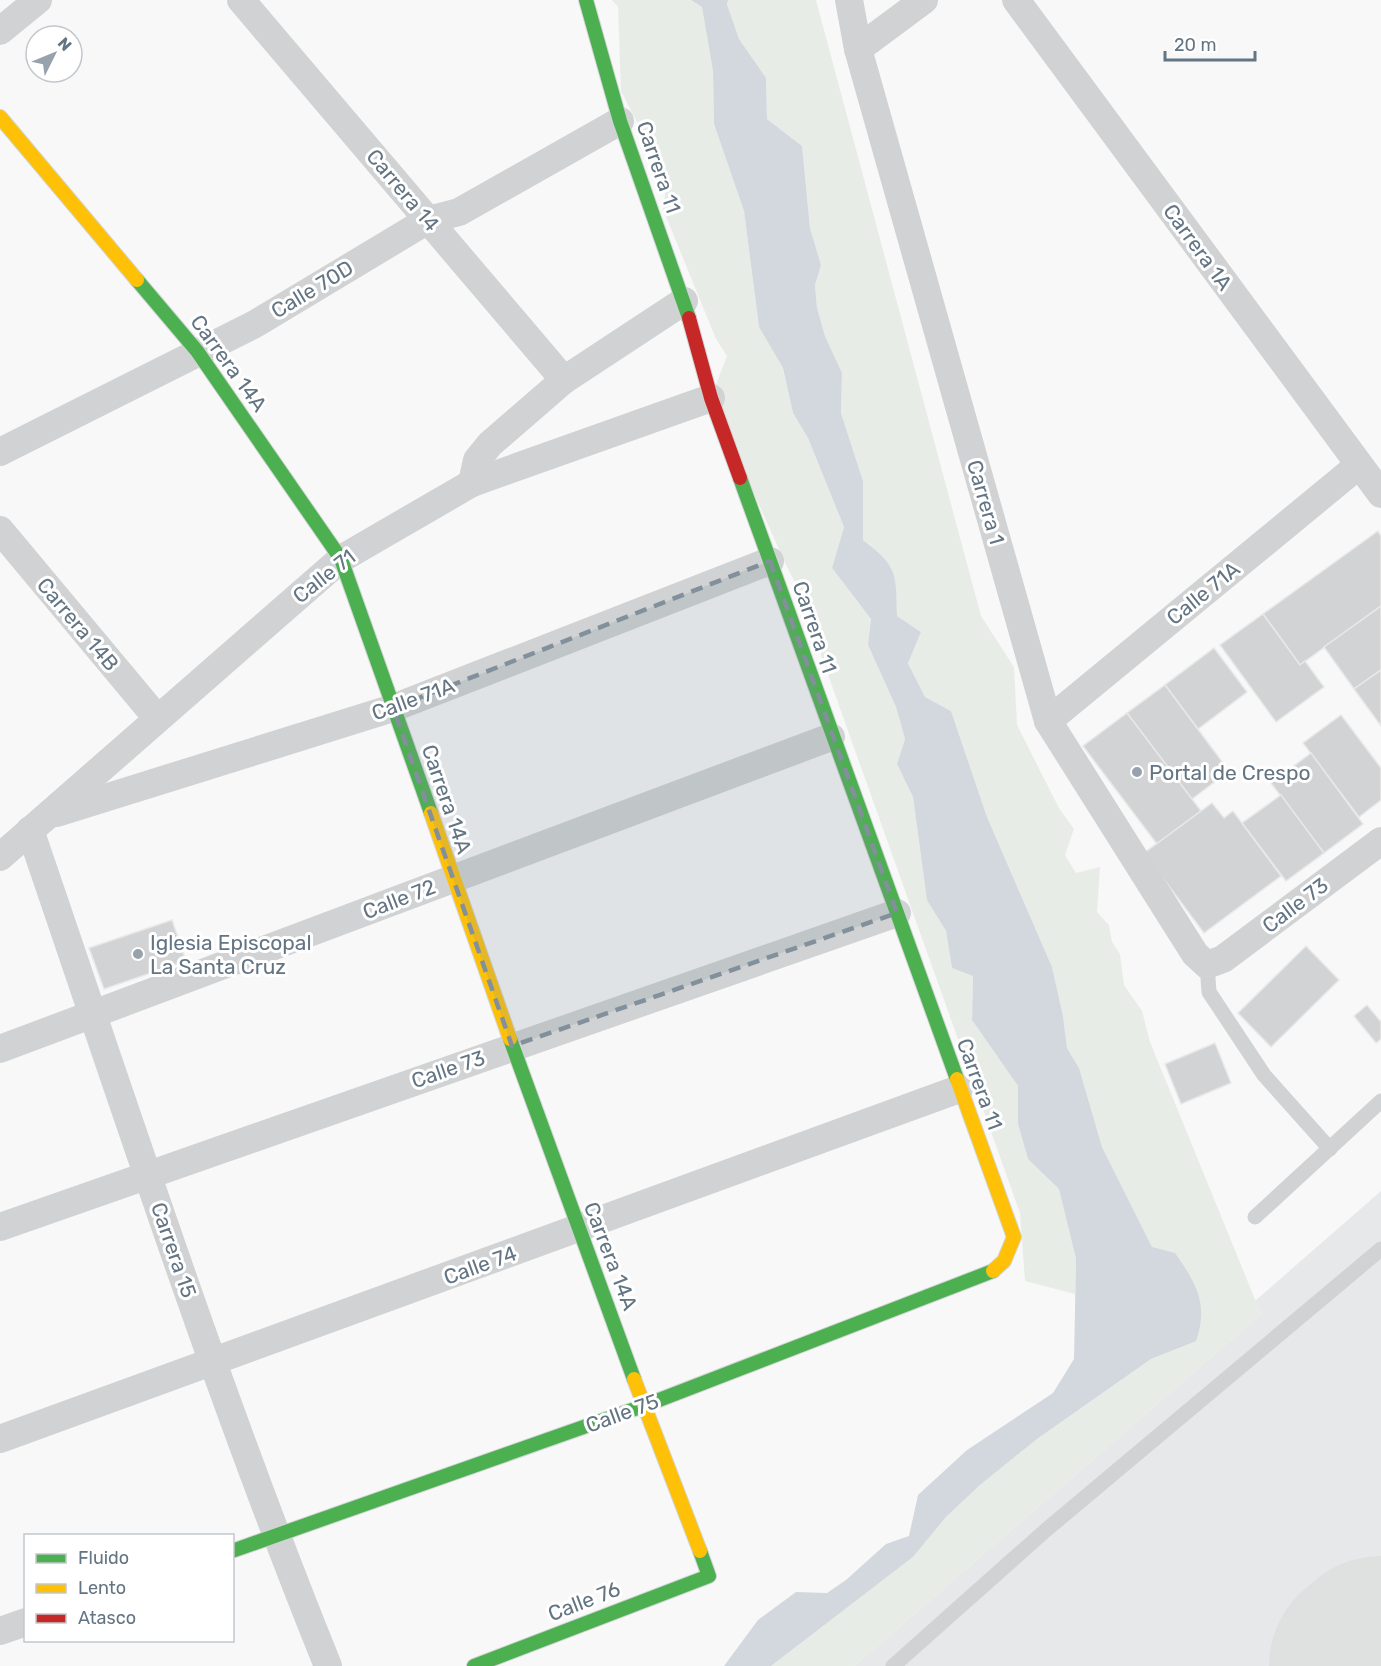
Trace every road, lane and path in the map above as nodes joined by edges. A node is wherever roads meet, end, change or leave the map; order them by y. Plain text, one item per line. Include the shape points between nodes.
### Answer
1 (38, 0) edge
2 (586, 0) edge
3 (849, 0) edge
4 (924, 0) edge
5 (1016, 0) edge
6 (245, 1) edge
7 (0, 32) edge
8 (858, 49) junction
9 (0, 117) edge
10 (620, 121) junction
11 (428, 220) junction
12 (684, 301) junction
13 (197, 351) junction
14 (564, 380) junction
15 (711, 398) junction
16 (0, 452) edge
17 (1359, 465) junction
18 (472, 483) junction
19 (1381, 494) edge
20 (0, 530) edge
21 (340, 559) junction
22 (770, 561) junction
23 (393, 708) junction
24 (157, 718) junction
25 (1047, 721) junction
26 (831, 736) junction
27 (39, 823) junction
28 (1381, 841) edge
29 (0, 857) edge
30 (453, 879) junction
31 (897, 913) junction
32 (1207, 965) junction
33 (93, 1014) junction
34 (512, 1046) junction
35 (0, 1049) edge
36 (958, 1089) junction
37 (1381, 1101) edge
38 (1330, 1149) junction
39 (148, 1175) junction
40 (1256, 1216) dead end
41 (0, 1227) edge
42 (578, 1230) junction
43 (1381, 1249) edge
44 (1004, 1261) joint
45 (212, 1362) junction
46 (646, 1405) junction
47 (0, 1439) edge
48 (276, 1537) junction
49 (234, 1550) edge
50 (709, 1576) joint
51 (24, 1623) edge
52 (0, 1631) edge
53 (328, 1666) edge
54 (474, 1666) edge
55 (893, 1666) edge

1 - 7 street
2 - 10 street, Carrera 11
3 - 8 street, Carrera 1
4 - 8 street
5 - 17 street, Carrera 1A
6 - 11 street, Carrera 14
8 - 25 street, Carrera 1
9 - 13 street, Carrera 14A
10 - 11 street, Calle 70D via 459,212
10 - 12 street, Carrera 11
11 - 13 street, Calle 70D via 255,324
11 - 14 street, Carrera 14
12 - 14 street
12 - 15 street, Carrera 11
13 - 16 street, Calle 70D
13 - 21 street, Carrera 14A
14 - 18 street via 490,444 477,460
15 - 18 street, Calle 71
15 - 22 street, Carrera 11
17 - 19 street, Carrera 1A
17 - 25 street, Calle 71A
18 - 21 street, Calle 71
20 - 24 street, Carrera 14B
21 - 23 street, Carrera 14A
21 - 24 street, Calle 71
22 - 23 street, Calle 71A
22 - 26 street, Carrera 11
23 - 27 street, Calle 71A
23 - 30 street, Carrera 14A
24 - 27 street, Calle 71
25 - 32 street, Carrera 1 via 1195,954
26 - 30 street, Calle 72
26 - 31 street, Carrera 11
27 - 29 street, Calle 71
27 - 33 street, Carrera 15
28 - 32 street, Calle 73 via 1223,959
30 - 33 street, Calle 72
30 - 34 street, Carrera 14A
31 - 34 street, Calle 73
31 - 36 street, Carrera 11
32 - 38 lane via 1209,992 1264,1075
33 - 35 street, Calle 72
33 - 39 street, Carrera 15
34 - 39 street, Calle 73
34 - 42 street, Carrera 14A
36 - 42 street, Calle 74
36 - 44 street, Carrera 11 via 1014,1237
37 - 38 lane
38 - 40 lane
39 - 41 street, Calle 73
39 - 45 street, Carrera 15
42 - 45 street, Calle 74
42 - 46 street, Carrera 14A
43 - 55 lane via 1046,1530
44 - 46 street, Calle 75 via 990,1275
45 - 47 street, Calle 74
45 - 48 street, Carrera 15
46 - 48 street, Calle 75
46 - 50 street, Carrera 14A
48 - 49 street, Calle 75
48 - 53 street, Carrera 15
50 - 54 street, Calle 76
51 - 52 street

